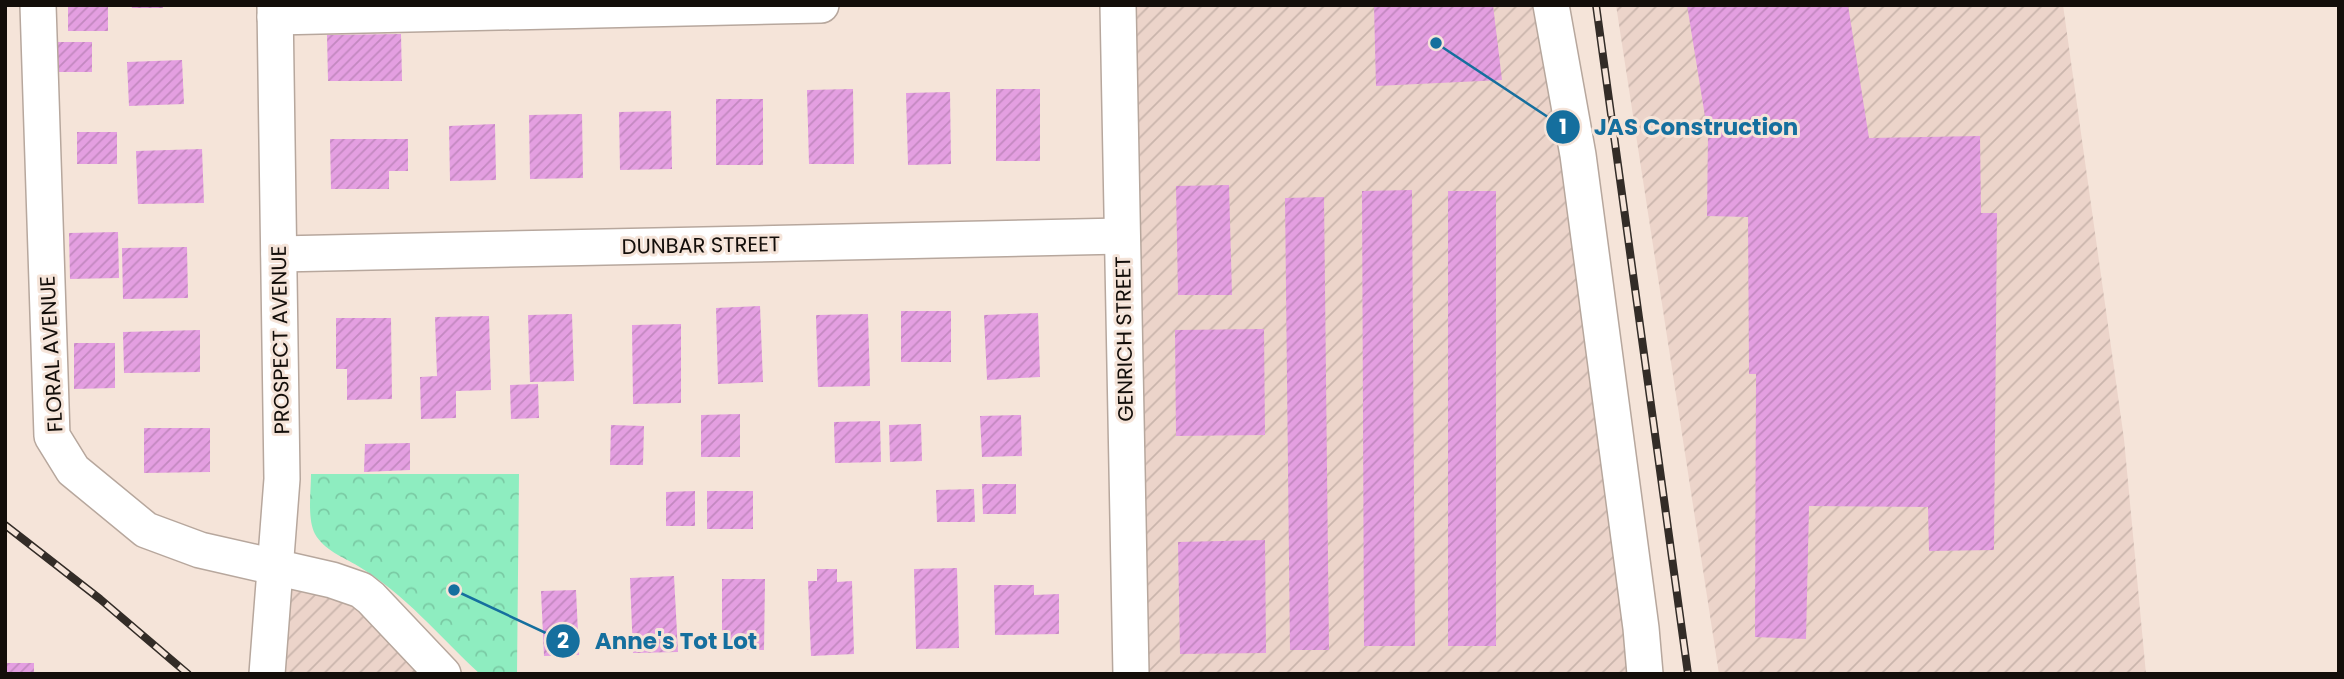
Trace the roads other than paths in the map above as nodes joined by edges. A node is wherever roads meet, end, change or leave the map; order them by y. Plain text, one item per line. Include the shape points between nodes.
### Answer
1 (38, 5) edge
2 (821, 5) edge
3 (1118, 5) edge
4 (1551, 5) edge
5 (275, 11) edge
6 (1122, 236) junction
7 (279, 254) junction
8 (275, 567) junction
9 (267, 674) edge
10 (443, 674) edge
11 (1130, 674) edge
12 (1645, 674) edge

1 - 8 street, FLORAL AVENUE via 52,436 73,470 146,530 200,550
2 - 5 street
3 - 6 street, GENRICH STREET
4 - 12 street via 1578,155
5 - 7 street, PROSPECT AVENUE
6 - 7 street, DUNBAR STREET
6 - 11 street, GENRICH STREET
7 - 8 street, PROSPECT AVENUE via 282,479
8 - 9 street, PROSPECT AVENUE
8 - 10 street, FLORAL AVENUE via 360,590

